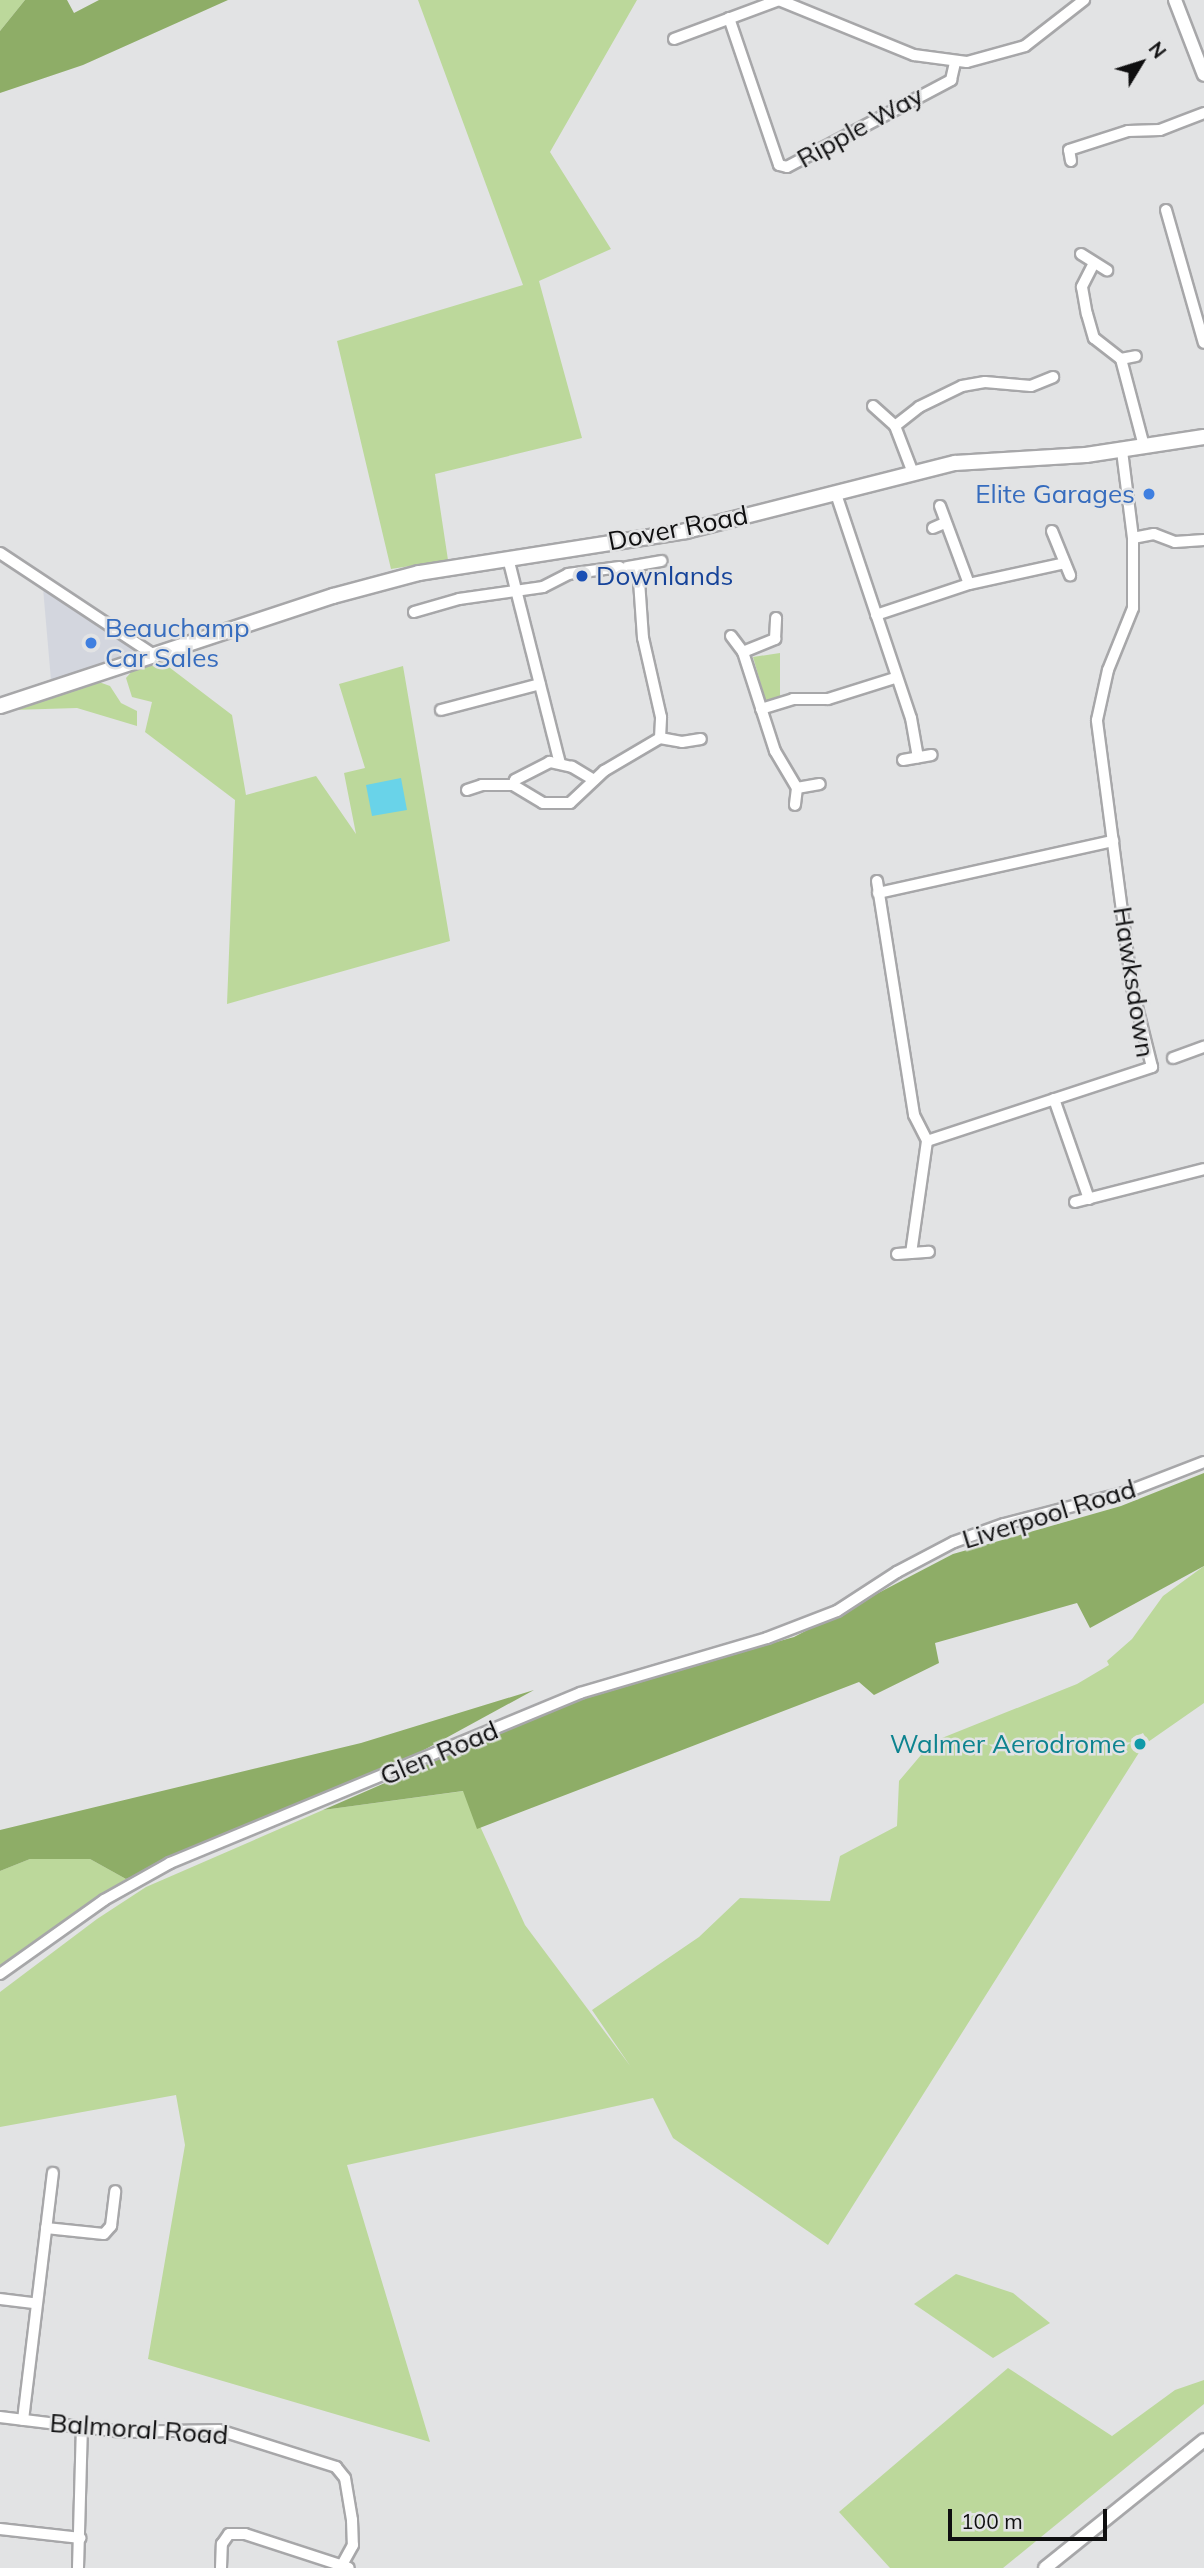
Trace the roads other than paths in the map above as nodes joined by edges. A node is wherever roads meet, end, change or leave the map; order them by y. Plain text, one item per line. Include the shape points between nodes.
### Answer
1 (1175, 0) edge
2 (1077, 2) edge
3 (729, 18) junction
4 (674, 39) dead end
5 (955, 63) junction
6 (1204, 75) edge
7 (1204, 113) edge
8 (1071, 161) dead end
9 (1166, 210) dead end
10 (1081, 254) dead end
11 (1094, 262) junction
12 (1107, 270) dead end
13 (1204, 343) edge
14 (1136, 356) dead end
15 (1121, 359) junction
16 (1053, 377) dead end
17 (873, 406) dead end
18 (895, 426) junction
19 (1204, 437) edge
20 (1144, 446) junction
21 (1122, 451) junction
22 (913, 473) junction
23 (836, 494) junction
24 (940, 506) dead end
25 (945, 523) junction
26 (933, 528) dead end
27 (1052, 531) dead end
28 (1133, 538) junction
29 (1204, 540) edge
30 (0, 553) edge
31 (508, 558) junction
32 (661, 562) dead end
33 (1065, 563) junction
34 (628, 567) junction
35 (1070, 575) dead end
36 (970, 584) junction
37 (516, 589) junction
38 (414, 612) dead end
39 (876, 615) junction
40 (776, 618) dead end
41 (731, 636) dead end
42 (743, 652) junction
43 (154, 655) junction
44 (895, 678) junction
45 (540, 684) junction
46 (0, 706) edge
47 (761, 709) junction
48 (441, 710) dead end
49 (660, 738) junction
50 (701, 739) dead end
51 (932, 755) dead end
52 (918, 757) junction
53 (903, 760) dead end
54 (560, 763) junction
55 (594, 780) junction
56 (820, 784) dead end
57 (513, 785) junction
58 (797, 788) junction
59 (467, 790) dead end
60 (795, 805) dead end
61 (1113, 841) junction
62 (877, 881) dead end
63 (878, 893) junction
64 (1204, 1047) edge
65 (1173, 1058) dead end
66 (1054, 1099) junction
67 (927, 1141) junction
68 (1204, 1169) edge
69 (1088, 1199) junction
70 (1075, 1202) dead end
71 (929, 1252) dead end
72 (911, 1253) junction
73 (897, 1254) dead end
74 (1204, 1462) edge
75 (897, 1572) joint
76 (0, 1974) edge
77 (53, 2173) dead end
78 (115, 2191) dead end
79 (46, 2228) junction
80 (0, 2299) edge
81 (35, 2303) junction
82 (0, 2417) edge
83 (23, 2420) junction
84 (82, 2428) junction
85 (1204, 2440) edge
86 (0, 2529) edge
87 (80, 2538) junction
88 (345, 2567) edge
89 (78, 2568) edge
90 (221, 2568) edge
91 (1045, 2568) edge

1 - 6 street
2 - 5 street via 1025,46 990,59
3 - 4 street
3 - 5 street via 779,0 914,55
3 - 5 street, Ripple Way via 779,165 787,167 951,80
7 - 8 street via 1160,130 1128,131 1069,149
9 - 13 street
10 - 11 street
11 - 12 street
11 - 15 street via 1082,287 1087,314 1094,338
14 - 15 street
15 - 20 street
16 - 18 street via 1031,386 985,382 962,386
17 - 18 street
18 - 22 street
19 - 20 main road, Dover Road
20 - 21 main road, Dover Road
21 - 22 main road, Dover Road via 988,458
21 - 28 street, Hawksdown
22 - 23 main road, Dover Road
23 - 31 main road, Dover Road via 676,533
23 - 39 street
24 - 25 street
25 - 26 street
25 - 36 street
27 - 33 street
28 - 29 street via 1154,534 1175,542
28 - 61 street, Hawksdown via 1133,608 1108,670 1097,720
30 - 43 street
31 - 37 street
31 - 43 main road, Dover Road via 360,587
32 - 34 street
33 - 35 street
33 - 36 street
34 - 37 street via 568,574 543,587
34 - 49 street via 661,717
36 - 39 street
37 - 38 street
37 - 45 street
39 - 44 street
40 - 42 street via 775,639
41 - 42 street
42 - 47 street
43 - 46 main road, Dover Road
44 - 47 street via 828,699 793,699
44 - 52 street via 911,718
45 - 48 street
45 - 54 street
47 - 58 street via 775,751
49 - 50 street
49 - 55 street
51 - 52 street
52 - 53 street
54 - 55 street
54 - 57 street via 534,768
55 - 57 street via 570,803 544,803
56 - 58 street
57 - 59 street
58 - 60 street
61 - 63 street
61 - 66 street, Hawksdown via 1132,987 1152,1067
62 - 63 street
63 - 67 street via 914,1115
64 - 65 street
66 - 67 street, Hawksdown
66 - 69 street
67 - 72 street
68 - 69 street
69 - 70 street
71 - 72 street
72 - 73 street
74 - 75 street, Liverpool Road via 1124,1493 1004,1524
75 - 76 street, Glen Road via 837,1611 580,1693 170,1863 104,1900
77 - 79 street
78 - 79 street via 111,2226 104,2234
79 - 81 street
80 - 81 street
81 - 83 street
82 - 83 street, Balmoral Road
83 - 84 street, Balmoral Road
84 - 87 street
84 - 88 street, Balmoral Road via 153,2433 219,2430 336,2467 345,2478 352,2520 353,2545
85 - 91 street
86 - 87 street
87 - 89 street
88 - 90 street, Balmoral Road via 245,2534 229,2534 222,2544

